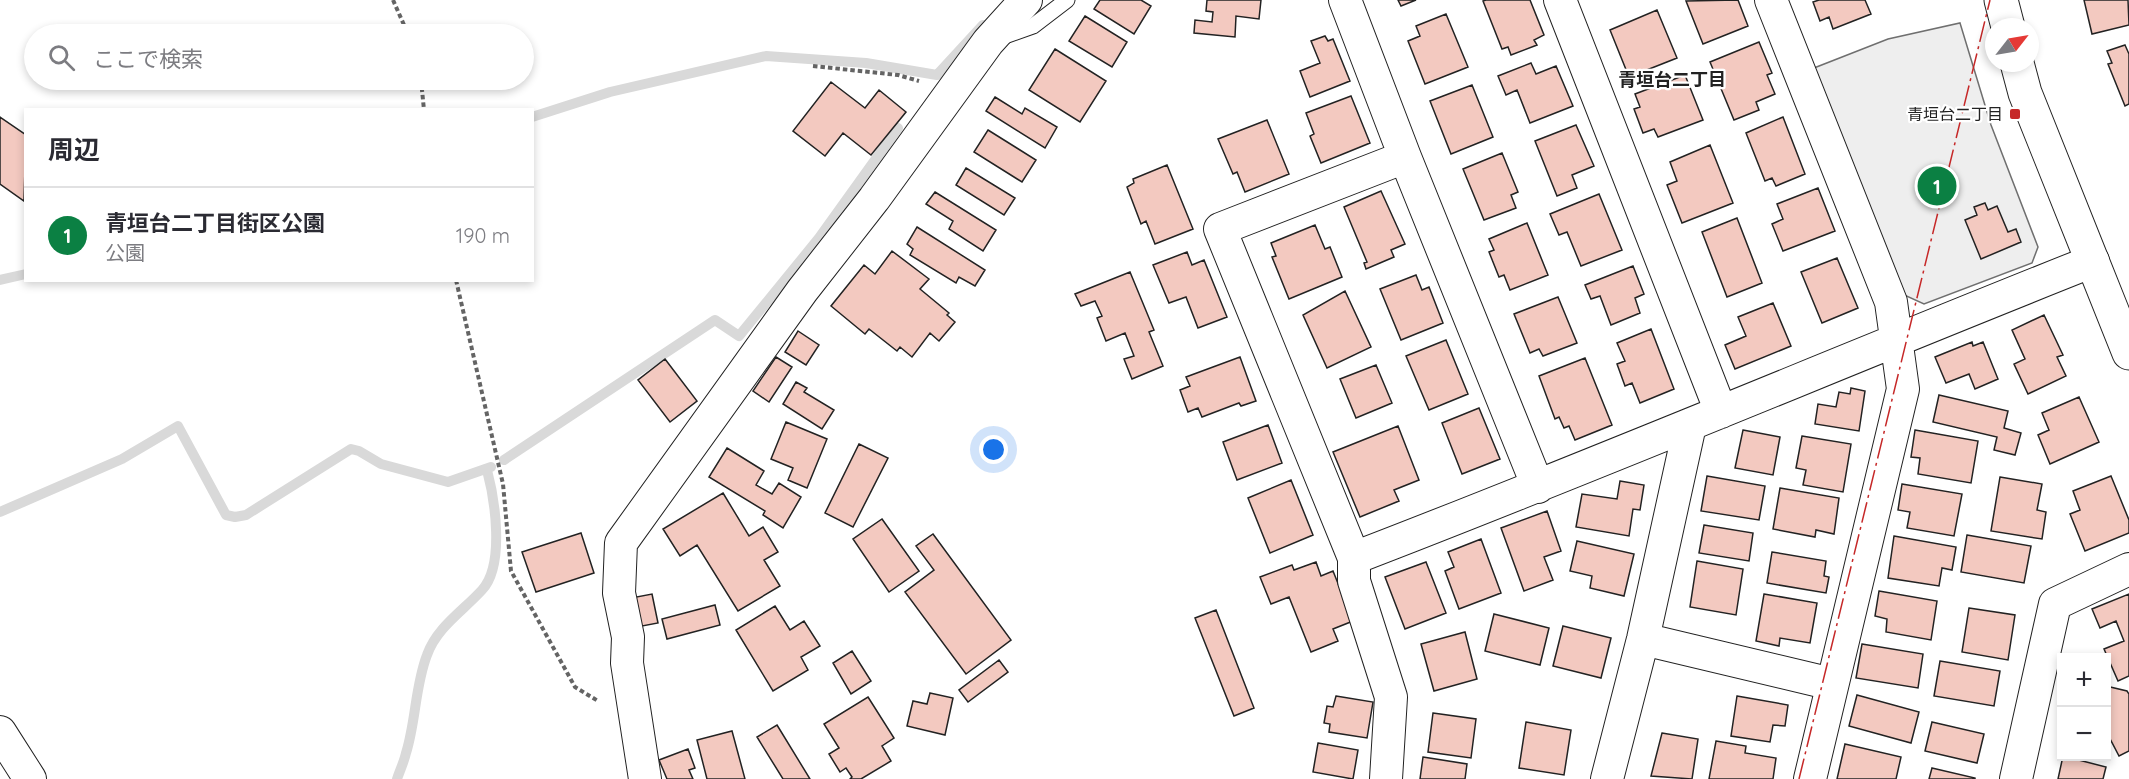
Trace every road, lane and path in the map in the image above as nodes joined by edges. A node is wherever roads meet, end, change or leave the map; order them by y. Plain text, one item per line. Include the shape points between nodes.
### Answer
1 (393, 0) edge
2 (1026, 0) edge
3 (1067, 0) edge
4 (1345, 0) edge
5 (1560, 0) edge
6 (1771, 0) edge
7 (2001, 0) edge
8 (2006, 18) edge
9 (404, 24) edge
10 (988, 42) junction
11 (813, 66) dead end
12 (2019, 72) edge
13 (422, 90) edge
14 (951, 93) junction
15 (424, 108) edge
16 (1405, 157) junction
17 (2093, 261) junction
18 (456, 282) edge
19 (1897, 339) junction
20 (2129, 353) edge
21 (1721, 412) junction
22 (1690, 425) junction
23 (1538, 487) junction
24 (1354, 558) junction
25 (2129, 569) edge
26 (1643, 639) junction
27 (1832, 684) junction
28 (635, 723) junction
29 (0, 732) edge
30 (30, 779) edge
31 (645, 779) edge
32 (1386, 779) edge
33 (1607, 779) edge
34 (1810, 779) edge
35 (2016, 779) edge

1 - 9 path
2 - 10 street
3 - 10 lane via 1033,26
4 - 16 street
5 - 21 street
6 - 19 street via 1891,302
7 - 8 street
10 - 14 street
11 - 14 path via 898,75
12 - 17 street
13 - 15 path
14 - 28 street via 788,309 621,543 619,593 628,637 627,663
16 - 23 street
16 - 24 street via 1220,229
17 - 19 street
17 - 20 street
18 - 28 path via 503,484 511,571 575,687
19 - 21 street
19 - 27 street via 1903,388
21 - 22 street
22 - 23 street
22 - 26 street
23 - 24 street
24 - 32 street via 1354,580 1391,697
25 - 35 street via 2055,604
26 - 27 street
26 - 33 street
27 - 34 street
28 - 31 street
29 - 30 street

